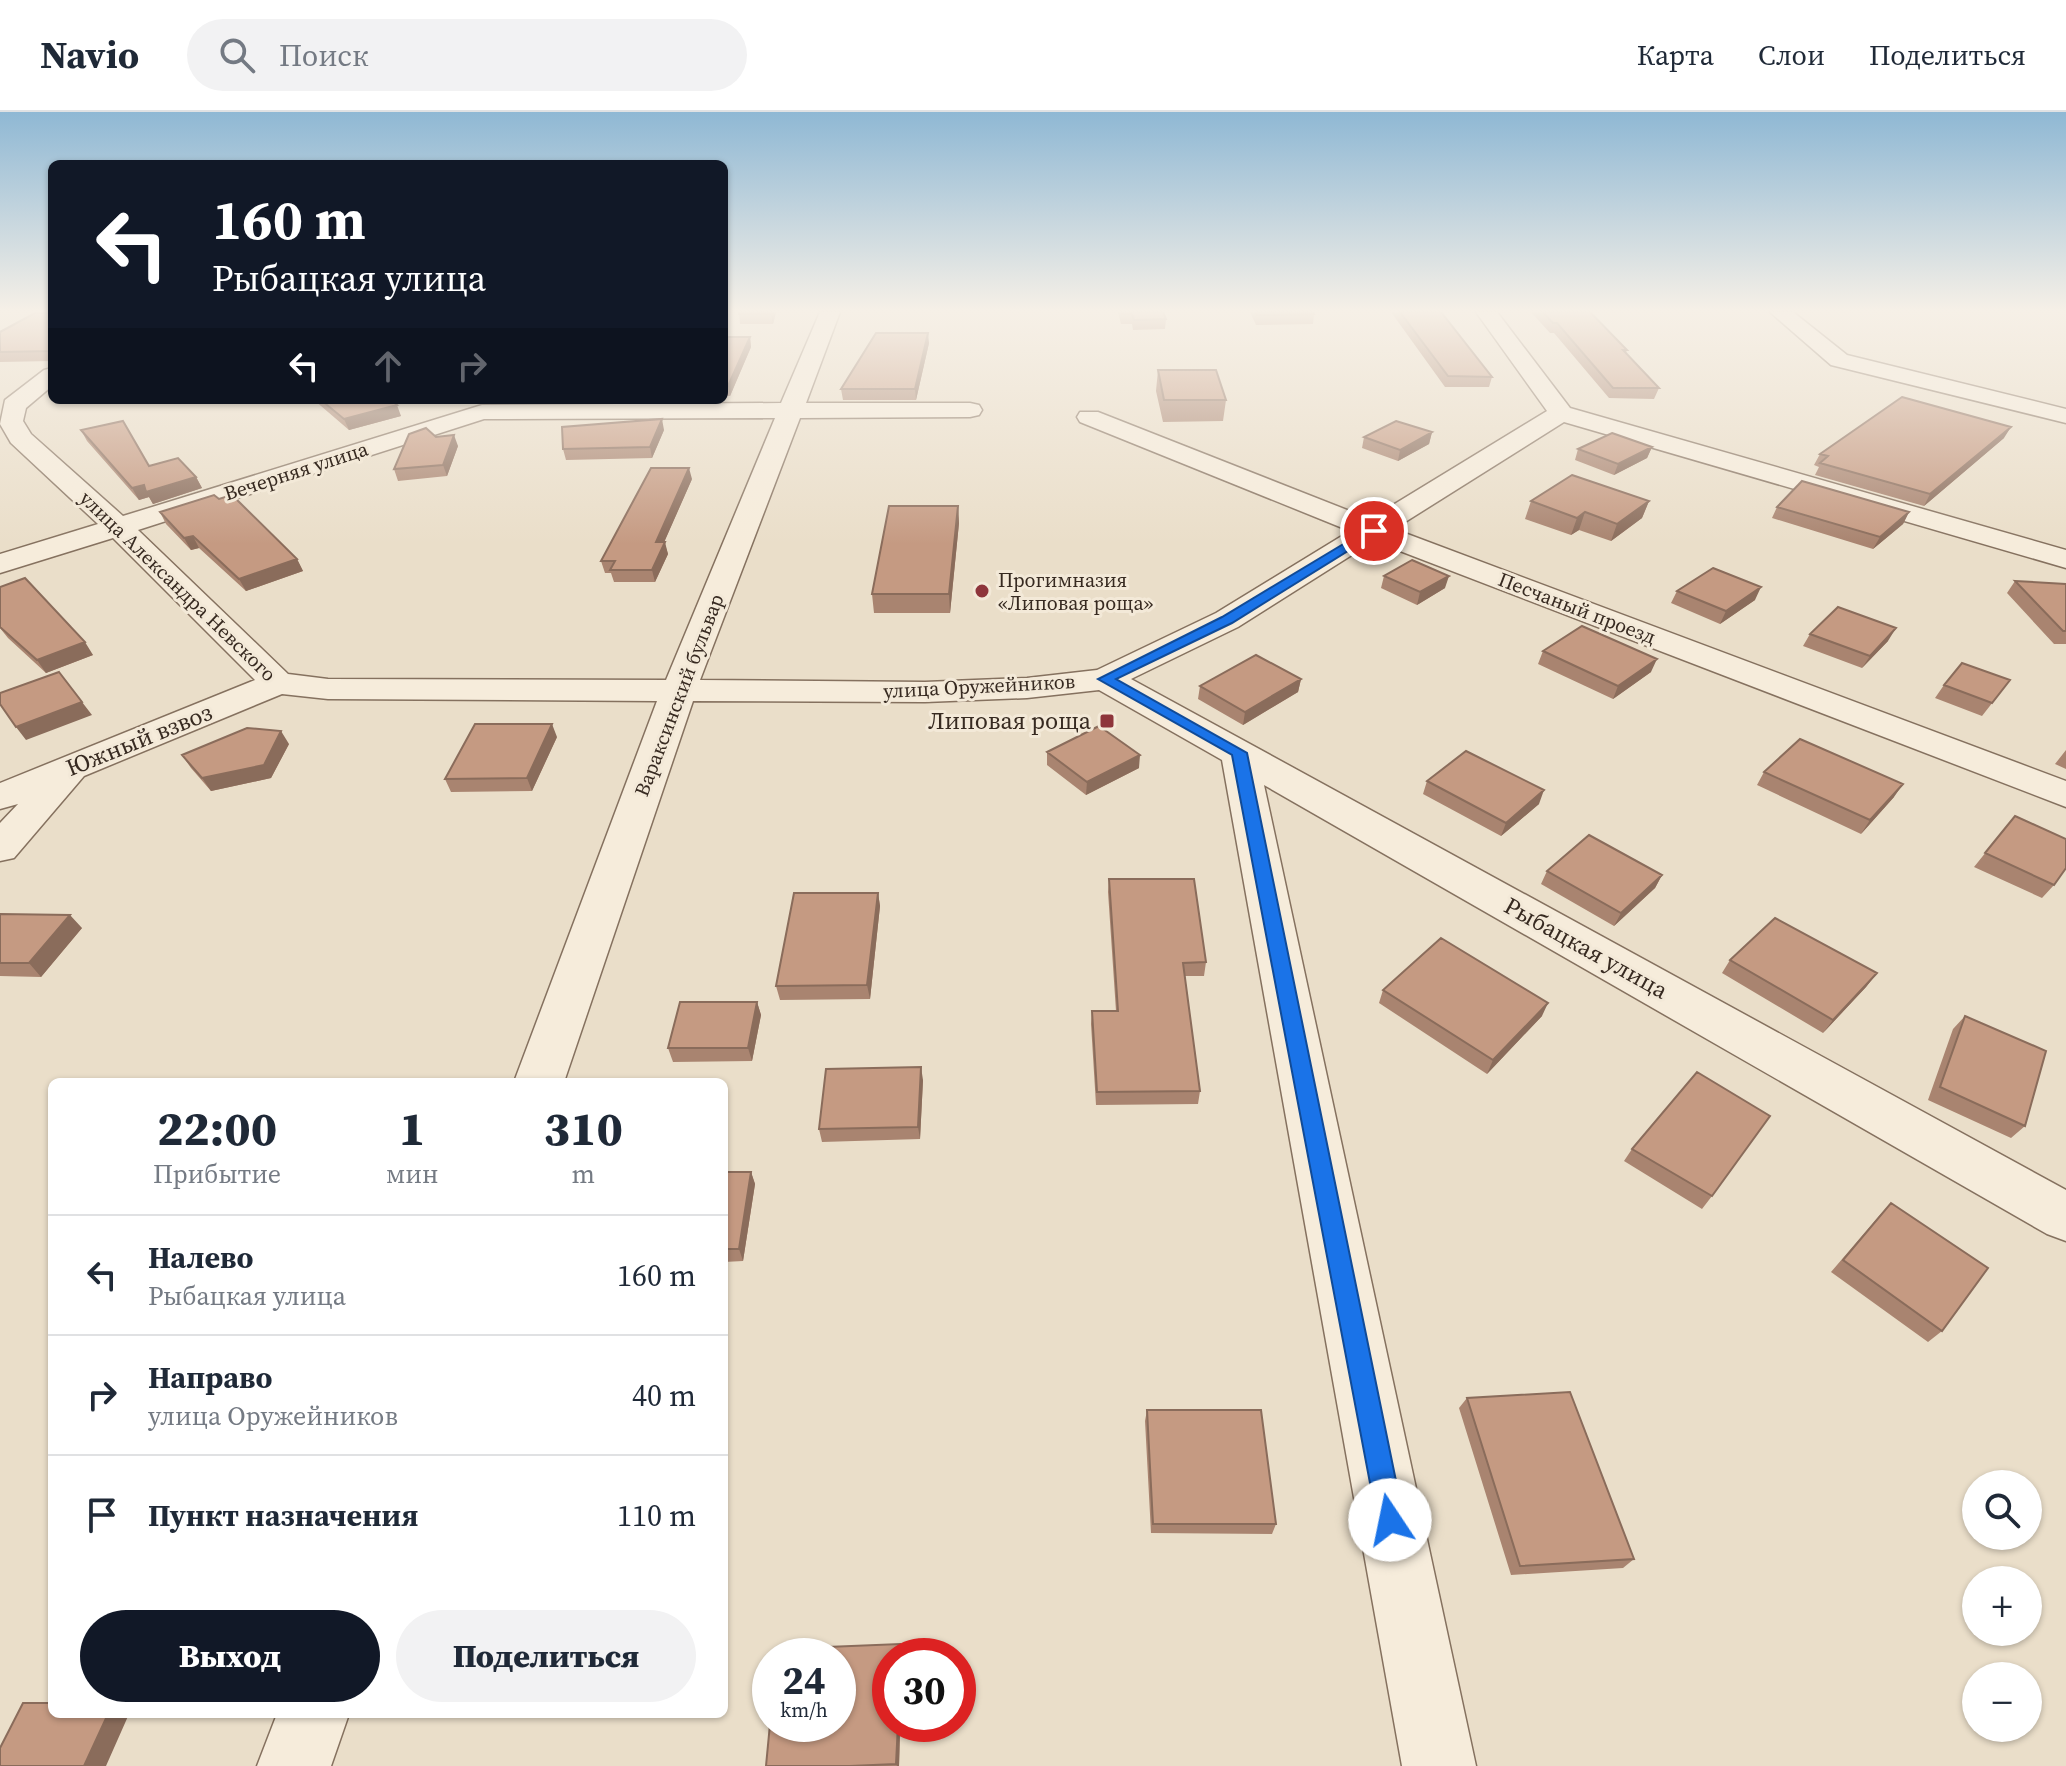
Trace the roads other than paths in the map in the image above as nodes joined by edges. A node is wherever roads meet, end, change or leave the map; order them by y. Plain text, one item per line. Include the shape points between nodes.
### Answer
1 (32, 389) edge
2 (799, 389) edge
3 (1543, 389) edge
4 (1957, 389) edge
5 (7, 407) edge
6 (970, 410) dead end
7 (789, 413) junction
8 (1561, 413) junction
9 (2066, 416) edge
10 (1089, 417) dead end
11 (119, 527) junction
12 (1374, 531) junction
13 (2066, 559) edge
14 (0, 564) edge
15 (1105, 679) junction
16 (278, 683) junction
17 (679, 690) junction
18 (1239, 753) junction
19 (75, 766) junction
20 (2066, 795) edge
21 (0, 797) edge
22 (0, 848) edge
23 (540, 1078) edge
24 (2066, 1217) edge
25 (312, 1718) edge
26 (294, 1766) edge
27 (1439, 1766) edge

1 - 5 street, улица Александра Невского
2 - 7 street, Вараксинский бульвар
3 - 8 street
4 - 9 street
5 - 11 street, улица Александра Невского via 20,438
6 - 7 street
7 - 11 street, Вечерняя улица via 482,412
7 - 17 street, Вараксинский бульвар
8 - 12 street, улица Оружейников
8 - 13 street
10 - 12 street, Песчаный проезд
11 - 14 street, Вечерняя улица
11 - 16 street, улица Александра Невского
12 - 15 street, улица Оружейников via 1227,620
12 - 20 street, Песчаный проезд
15 - 17 street, улица Оружейников via 925,692
15 - 18 street, Рыбацкая улица
16 - 17 street, улица Александра Невского via 328,689
16 - 19 street, Южный взвоз
17 - 23 street, Вараксинский бульвар
18 - 24 street, Рыбацкая улица
18 - 27 street
19 - 21 street, Южный взвоз
19 - 22 street
25 - 26 street

